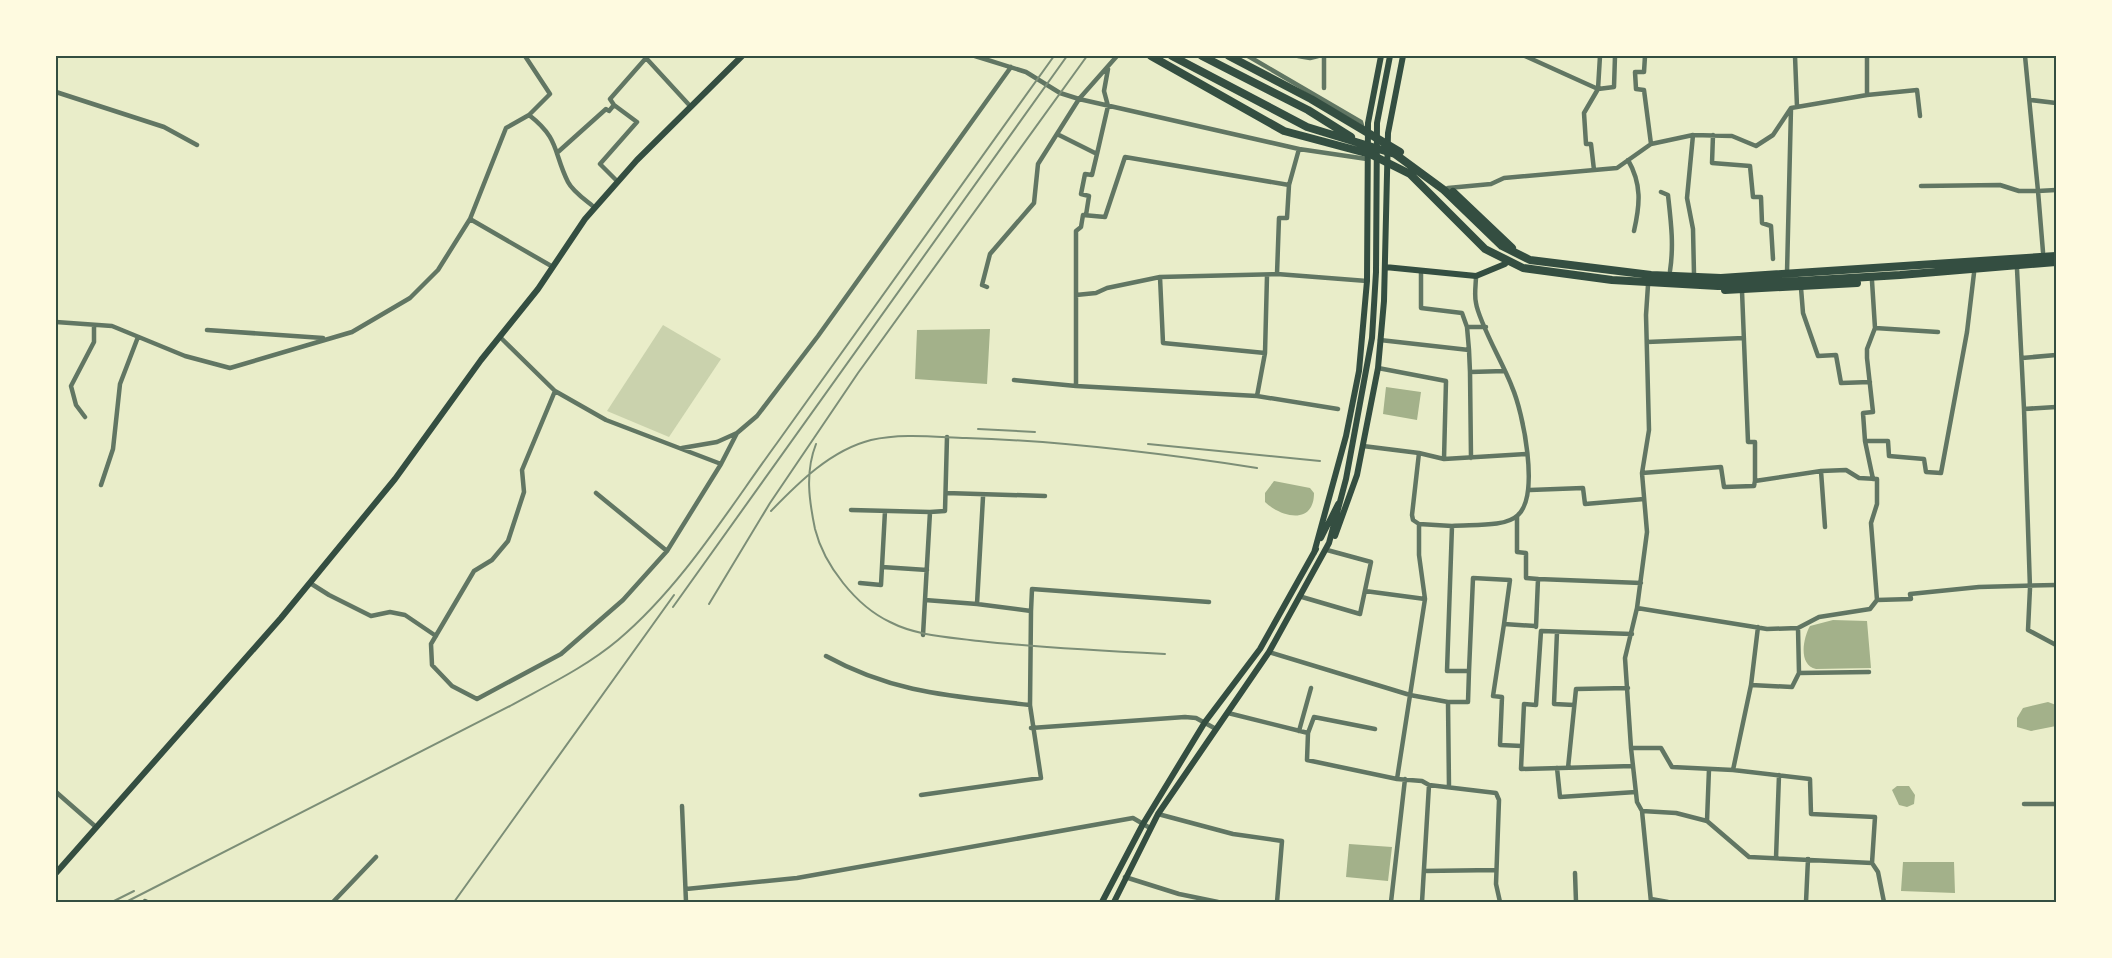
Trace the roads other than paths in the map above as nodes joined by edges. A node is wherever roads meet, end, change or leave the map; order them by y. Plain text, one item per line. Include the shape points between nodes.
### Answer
1 (525, 56) edge
2 (742, 56) edge
3 (975, 56) edge
4 (1118, 56) edge
5 (1151, 56) edge
6 (1172, 56) edge
7 (1202, 56) edge
8 (1229, 56) edge
9 (1248, 56) edge
10 (1262, 56) edge
11 (1298, 56) edge
12 (1317, 56) edge
13 (1324, 56) edge
14 (1380, 56) edge
15 (1390, 56) edge
16 (1403, 56) edge
17 (1525, 56) edge
18 (1600, 56) edge
19 (1615, 56) edge
20 (1645, 56) edge
21 (1795, 56) edge
22 (1867, 56) edge
23 (2025, 56) edge
24 (647, 57) edge
25 (1259, 62) junction
26 (1011, 68) junction
27 (1108, 68) junction
28 (1324, 88) dead end
29 (1598, 89) junction
30 (56, 92) edge
31 (1867, 95) junction
32 (1079, 99) junction
33 (2031, 100) junction
34 (2056, 104) edge
35 (614, 105) junction
36 (1107, 106) junction
37 (691, 107) junction
38 (1794, 107) junction
39 (529, 115) junction
40 (1920, 116) dead end
41 (1369, 133) junction
42 (1057, 134) junction
43 (1693, 135) junction
44 (1713, 135) junction
45 (1388, 144) junction
46 (1651, 144) junction
47 (197, 145) dead end
48 (1370, 148) junction
49 (1299, 149) junction
50 (558, 152) junction
51 (1096, 154) junction
52 (1367, 159) junction
53 (1387, 159) junction
54 (1628, 160) junction
55 (1594, 170) junction
56 (618, 182) junction
57 (1289, 185) junction
58 (1921, 186) dead end
59 (1448, 188) junction
60 (2056, 190) edge
61 (2038, 191) junction
62 (1661, 192) dead end
63 (595, 208) junction
64 (1086, 215) junction
65 (470, 219) junction
66 (1634, 231) dead end
67 (1520, 252) junction
68 (2043, 252) junction
69 (2056, 253) edge
70 (1773, 259) dead end
71 (2056, 263) edge
72 (1505, 264) junction
73 (553, 267) junction
74 (1385, 267) junction
75 (1513, 267) junction
76 (2017, 269) junction
77 (1421, 271) junction
78 (1670, 272) junction
79 (1787, 273) junction
80 (1974, 273) junction
81 (1277, 274) junction
82 (1694, 274) junction
83 (1267, 276) junction
84 (1476, 276) junction
85 (1160, 277) junction
86 (1367, 281) junction
87 (1872, 281) junction
88 (1648, 285) junction
89 (987, 287) dead end
90 (1801, 288) junction
91 (1742, 291) junction
92 (1076, 295) junction
93 (56, 322) edge
94 (94, 326) junction
95 (1467, 327) junction
96 (1486, 327) junction
97 (1875, 328) junction
98 (207, 330) dead end
99 (1938, 332) dead end
100 (138, 337) junction
101 (500, 337) junction
102 (328, 338) junction
103 (1744, 338) junction
104 (1380, 340) junction
105 (1647, 342) junction
106 (1469, 350) junction
107 (1265, 353) junction
108 (2056, 356) edge
109 (2022, 358) junction
110 (1378, 368) junction
111 (1505, 371) junction
112 (1470, 372) junction
113 (1014, 380) dead end
114 (1870, 382) junction
115 (1076, 386) junction
116 (555, 391) junction
117 (1257, 396) junction
118 (2056, 407) edge
119 (1338, 409) dead end
120 (2024, 409) junction
121 (85, 417) dead end
122 (737, 433) junction
123 (947, 437) dead end
124 (1865, 441) junction
125 (1363, 446) junction
126 (679, 448) junction
127 (1419, 453) junction
128 (1527, 454) junction
129 (1471, 458) junction
130 (1444, 459) junction
131 (721, 464) junction
132 (1821, 471) junction
133 (1642, 473) junction
134 (1873, 479) junction
135 (1755, 481) junction
136 (101, 485) dead end
137 (1530, 490) junction
138 (596, 493) dead end
139 (946, 493) junction
140 (1045, 496) dead end
141 (983, 497) junction
142 (1341, 499) junction
143 (1644, 499) junction
144 (851, 510) dead end
145 (885, 511) junction
146 (930, 512) junction
147 (1517, 516) junction
148 (1419, 524) junction
149 (1452, 526) junction
150 (1825, 527) dead end
151 (1328, 546) junction
152 (667, 551) junction
153 (1314, 553) junction
154 (882, 567) junction
155 (927, 570) junction
156 (1538, 579) junction
157 (310, 583) junction
158 (860, 583) dead end
159 (1641, 583) junction
160 (2056, 585) edge
161 (2030, 588) junction
162 (1365, 591) junction
163 (1302, 597) junction
164 (925, 600) junction
165 (1425, 600) junction
166 (1876, 600) junction
167 (1209, 602) dead end
168 (977, 604) junction
169 (1637, 608) junction
170 (1031, 610) junction
171 (1504, 624) junction
172 (1536, 626) junction
173 (1758, 627) junction
174 (1798, 628) junction
175 (1541, 631) junction
176 (1557, 632) junction
177 (1632, 634) junction
178 (923, 635) dead end
179 (436, 636) junction
180 (2056, 645) edge
181 (1269, 652) junction
182 (826, 656) dead end
183 (1470, 671) junction
184 (1869, 672) dead end
185 (1799, 674) junction
186 (1751, 685) junction
187 (1311, 688) dead end
188 (1628, 688) junction
189 (1410, 695) junction
190 (1448, 702) junction
191 (1030, 705) junction
192 (1574, 705) junction
193 (1228, 713) junction
194 (1205, 722) junction
195 (1031, 728) junction
196 (1216, 729) junction
197 (1375, 729) dead end
198 (1299, 731) junction
199 (1308, 733) junction
200 (1522, 746) junction
201 (1630, 748) junction
202 (1633, 766) junction
203 (1557, 768) junction
204 (1568, 768) junction
205 (1709, 769) junction
206 (1733, 770) junction
207 (1779, 775) junction
208 (1397, 779) junction
209 (1405, 779) junction
210 (1429, 785) junction
211 (1449, 787) junction
212 (56, 792) edge
213 (1636, 792) junction
214 (921, 795) dead end
215 (2024, 804) dead end
216 (2056, 804) edge
217 (682, 806) dead end
218 (1642, 811) junction
219 (1158, 814) junction
220 (1707, 821) junction
221 (1143, 824) junction
222 (96, 826) junction
223 (1150, 828) junction
224 (376, 857) dead end
225 (1776, 858) junction
226 (1808, 860) junction
227 (1872, 863) junction
228 (1496, 870) junction
229 (1424, 871) junction
230 (56, 873) edge
231 (1575, 873) dead end
232 (1125, 877) junction
233 (686, 888) junction
234 (1651, 901) edge
235 (333, 903) edge
236 (686, 903) edge
237 (1102, 903) edge
238 (1114, 903) edge
239 (1218, 903) edge
240 (1277, 903) edge
241 (1391, 903) edge
242 (1422, 903) edge
243 (1500, 903) edge
244 (1576, 903) edge
245 (1668, 903) edge
246 (1806, 903) edge
247 (1884, 903) edge

1 - 39 street via 550,94
2 - 37 main road
3 - 26 street
4 - 27 street
5 - 71 highway via 1284,130 1371,154 1410,174 1485,249 1523,268 1612,280 1718,286
6 - 69 highway via 1307,128 1395,154 1444,190 1502,246 1530,260 1651,275 1721,278
7 - 48 highway via 1308,110
8 - 41 highway
9 - 25 street
10 - 25 street
11 - 12 street
13 - 28 street
14 - 41 main road
15 - 142 main road via 1377,123 1372,338
16 - 45 main road
17 - 29 street
18 - 29 street
19 - 29 street via 1614,87
20 - 46 street via 1644,72 1635,72 1636,89 1644,90
21 - 38 street
22 - 31 street
23 - 33 street
24 - 35 street via 610,99
24 - 37 street
25 - 41 street via 1361,122
26 - 32 street
26 - 122 street via 818,336 757,416
27 - 32 street
27 - 36 street via 1104,91
29 - 55 street via 1584,113 1586,144 1591,144
30 - 47 street via 164,128
31 - 38 street
31 - 40 street via 1917,90
32 - 36 street
32 - 42 street
33 - 34 street
33 - 61 street
35 - 50 street
35 - 56 street via 637,122 600,164
36 - 49 street
36 - 51 street
37 - 56 main road
38 - 44 street via 1773,135 1756,146 1732,136
38 - 79 street
39 - 50 street via 540,124
39 - 65 street via 506,128
41 - 45 highway
41 - 48 main road
42 - 51 street
42 - 89 street via 1038,164 1034,203 990,254 982,285
43 - 44 street
43 - 46 street
43 - 82 street via 1687,198 1693,229
44 - 70 street via 1712,163 1750,166 1753,197 1761,197 1762,223 1771,226
45 - 53 main road
45 - 59 highway
46 - 54 street
48 - 52 main road
48 - 53 highway
49 - 52 street
49 - 57 street
50 - 63 street via 568,184
51 - 64 street via 1092,175 1085,174 1081,194 1089,196
52 - 86 main road
53 - 72 highway via 1433,194
53 - 74 main road
54 - 55 street via 1617,168
54 - 66 street via 1639,191
55 - 59 street via 1504,178 1491,184
56 - 63 main road
57 - 64 street via 1125,158 1105,217
57 - 81 street via 1287,218 1279,218
58 - 61 street via 2000,185
59 - 67 highway
60 - 61 street
61 - 68 street
62 - 78 street via 1668,195 1672,229
63 - 73 main road
64 - 92 street via 1076,231
65 - 73 street
65 - 102 street via 438,270 410,298 352,332
67 - 75 highway
67 - 78 highway via 1592,266
68 - 69 highway
68 - 79 highway
71 - 76 highway
72 - 75 highway
72 - 84 main road
73 - 101 main road
74 - 77 main road
74 - 104 main road
75 - 88 highway via 1528,273
76 - 80 highway
76 - 109 street
77 - 84 main road
77 - 95 street via 1422,308 1462,314
78 - 82 highway
79 - 82 highway
80 - 87 highway
80 - 124 street via 1941,473 1926,472 1924,459 1888,456 1888,441
81 - 83 street
81 - 86 street
83 - 85 street
83 - 107 street
84 - 96 street via 1476,304
85 - 92 street
85 - 107 street via 1163,343
86 - 153 main road via 1359,371
87 - 90 highway
87 - 97 street
88 - 91 highway
88 - 105 street
90 - 91 highway
90 - 114 street via 1803,313 1818,356 1836,355 1841,383
91 - 103 street
92 - 115 street
93 - 94 street
94 - 100 street via 112,326
94 - 121 street via 94,342 71,386 76,405
95 - 96 street
95 - 106 street
96 - 111 street
97 - 99 street
97 - 114 street via 1867,349
98 - 102 street
100 - 102 street via 230,368
100 - 136 street via 120,384 112,449
101 - 116 street
101 - 157 main road via 395,479
103 - 105 street
103 - 135 street via 1748,442 1755,442
104 - 106 street
104 - 110 main road
105 - 133 street via 1649,430
106 - 112 street
107 - 117 street
108 - 109 street
109 - 120 street
110 - 125 main road
110 - 130 street via 1446,381
111 - 112 street
111 - 128 street via 1514,390
112 - 129 street
113 - 115 street
114 - 124 street via 1874,412 1863,413
115 - 117 street
116 - 126 street via 606,420
116 - 179 street via 522,470 524,492 508,541 492,560 474,571
117 - 119 street
118 - 120 street
120 - 161 street
122 - 126 street via 717,442
122 - 131 street
123 - 139 street
124 - 134 street
125 - 127 street
125 - 151 main road via 1344,516
126 - 131 street
127 - 130 street
127 - 148 street via 1412,515
128 - 129 street
128 - 137 street
129 - 130 street
131 - 152 street
132 - 134 street via 1846,470 1859,478
132 - 135 street
132 - 150 street
133 - 135 street via 1721,467 1724,487 1754,486
133 - 143 street
134 - 166 street via 1877,479 1877,504 1870,524
137 - 143 street via 1583,488 1585,504
137 - 147 street via 1525,507
138 - 152 street
139 - 141 street
139 - 146 street via 945,511
140 - 141 street
141 - 168 street
142 - 151 main road
142 - 153 main road
143 - 159 street via 1647,532
144 - 145 street
145 - 146 street
145 - 154 street
146 - 155 street
147 - 149 street via 1503,522
147 - 156 street via 1517,552 1526,553 1526,579
148 - 149 street
148 - 165 street
149 - 183 street via 1447,671
151 - 162 street via 1371,562
151 - 163 main road
152 - 179 street via 622,600 561,654 477,699 452,686 432,665 431,644
153 - 194 main road via 1260,649
154 - 155 street
154 - 158 street via 881,585
155 - 164 street
156 - 159 street
156 - 172 street
157 - 179 street via 371,616 390,612 405,615
157 - 222 main road
159 - 169 street
160 - 161 street
161 - 166 street via 1968,588 1910,594 1911,599
161 - 180 street via 2028,630
162 - 163 street via 1360,614
162 - 165 street
163 - 181 main road
164 - 168 street
164 - 178 street
165 - 189 street
166 - 174 street via 1870,609 1819,617
167 - 170 street via 1032,589
168 - 170 street
169 - 173 street
169 - 177 street
170 - 191 street
171 - 172 street
171 - 183 street via 1510,580 1473,578
171 - 200 street via 1492,696 1502,697 1500,745
172 - 175 street
173 - 174 street
173 - 186 street
174 - 185 street
175 - 176 street
175 - 200 street via 1536,705 1524,704
176 - 177 street
176 - 192 street via 1554,704
177 - 188 street via 1625,658
181 - 189 street
181 - 193 main road
182 - 191 street via 857,673 917,692
183 - 190 street via 1468,702
184 - 185 street
185 - 186 street via 1792,687
186 - 206 street
187 - 198 street
188 - 192 street via 1576,688
188 - 201 street
189 - 190 street
189 - 208 street
190 - 211 street
191 - 195 street
192 - 204 street
193 - 196 main road
193 - 198 street
194 - 195 street via 1165,717
194 - 196 street
194 - 221 main road
195 - 214 street via 1041,778
196 - 219 main road
197 - 199 street via 1314,717
198 - 199 street
199 - 208 street via 1307,760
200 - 203 street via 1521,769
201 - 202 street
201 - 205 street via 1661,748 1672,767
202 - 204 street
202 - 213 street
203 - 204 street
203 - 213 street via 1560,797
205 - 206 street
205 - 220 street
206 - 207 street
207 - 225 street
207 - 227 street via 1810,779 1811,814 1875,817
208 - 209 street
209 - 210 street
209 - 241 street
210 - 211 street
210 - 229 street
211 - 228 street via 1496,793
212 - 222 street
213 - 218 street
215 - 216 street
217 - 233 street
218 - 220 street via 1676,813
218 - 234 street
219 - 223 main road
219 - 240 street via 1282,842
220 - 225 street via 1749,857
221 - 223 street
221 - 233 street via 1133,818 797,878
221 - 237 main road
222 - 230 main road
223 - 232 main road
224 - 235 street
225 - 226 street
226 - 227 street
226 - 246 street
227 - 247 street via 1878,872
228 - 229 street
228 - 243 street
229 - 242 street
231 - 244 street
232 - 238 main road
232 - 239 street
233 - 236 street
234 - 245 street

